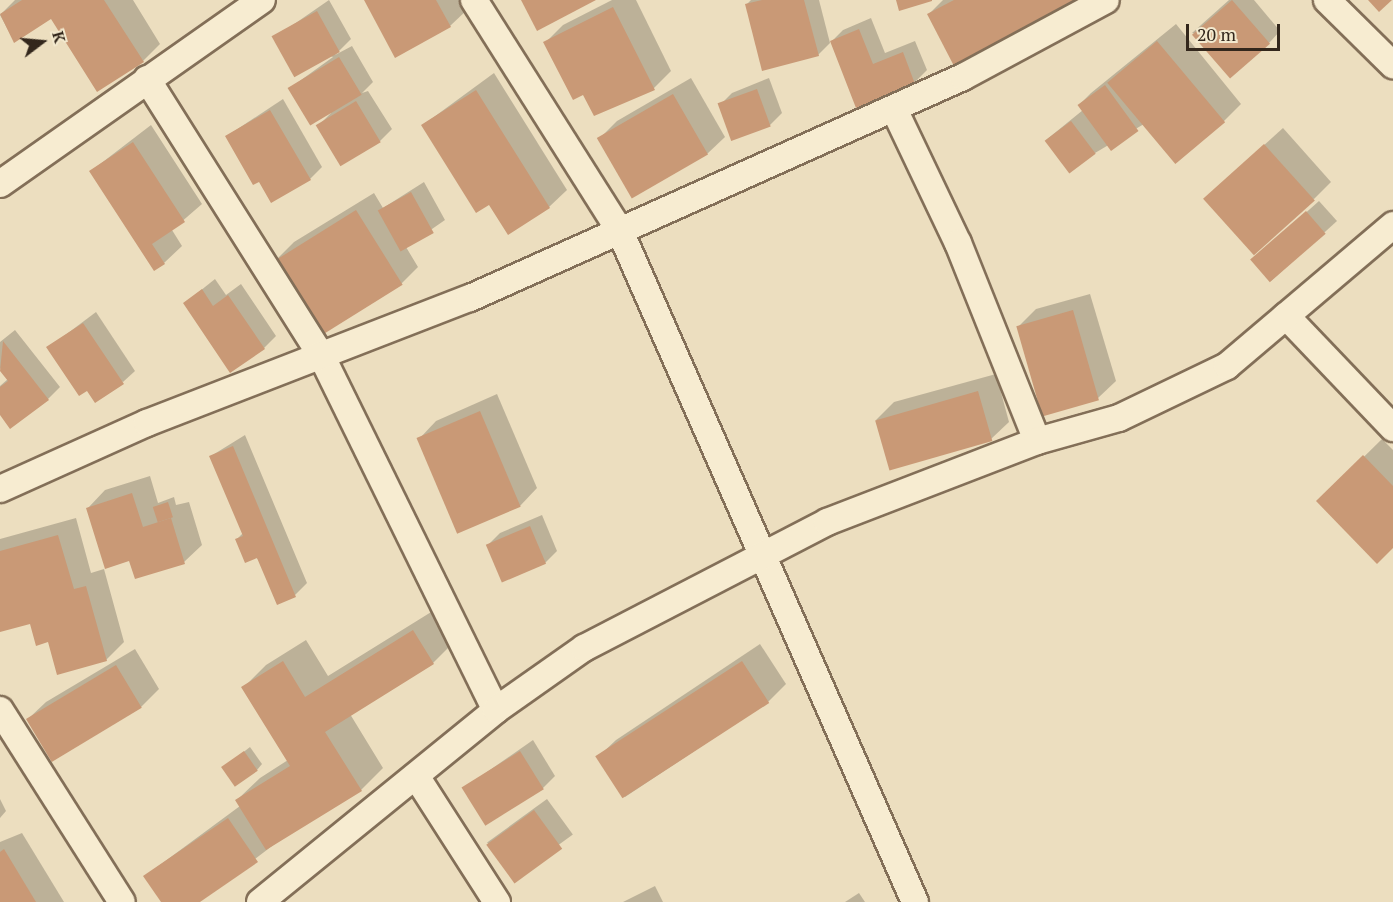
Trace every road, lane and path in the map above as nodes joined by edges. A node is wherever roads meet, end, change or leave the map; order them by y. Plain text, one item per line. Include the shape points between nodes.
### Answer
1 (262, 0) edge
2 (474, 0) edge
3 (1106, 0) edge
4 (1328, 0) edge
5 (227, 10) edge
6 (1393, 65) edge
7 (147, 79) junction
8 (894, 109) junction
9 (0, 184) edge
10 (1393, 225) edge
11 (620, 231) junction
12 (1286, 316) junction
13 (323, 359) junction
14 (1393, 428) edge
15 (1037, 441) junction
16 (0, 489) edge
17 (766, 553) junction
18 (0, 710) edge
19 (496, 710) junction
20 (416, 776) junction
21 (122, 902) edge
22 (260, 902) edge
23 (497, 902) edge
24 (915, 902) edge

1 - 5 street
2 - 11 street
3 - 8 street
4 - 6 street
5 - 7 street
7 - 9 street
7 - 13 street
8 - 11 street
8 - 15 street via 958,243
10 - 12 street
11 - 13 street
11 - 17 street
12 - 14 street
12 - 15 street via 1227,366 1119,418
13 - 16 street via 147,423
13 - 19 street
15 - 17 street via 827,522
17 - 19 street via 584,648
17 - 24 street
18 - 21 street
19 - 20 street
20 - 22 street
20 - 23 street

